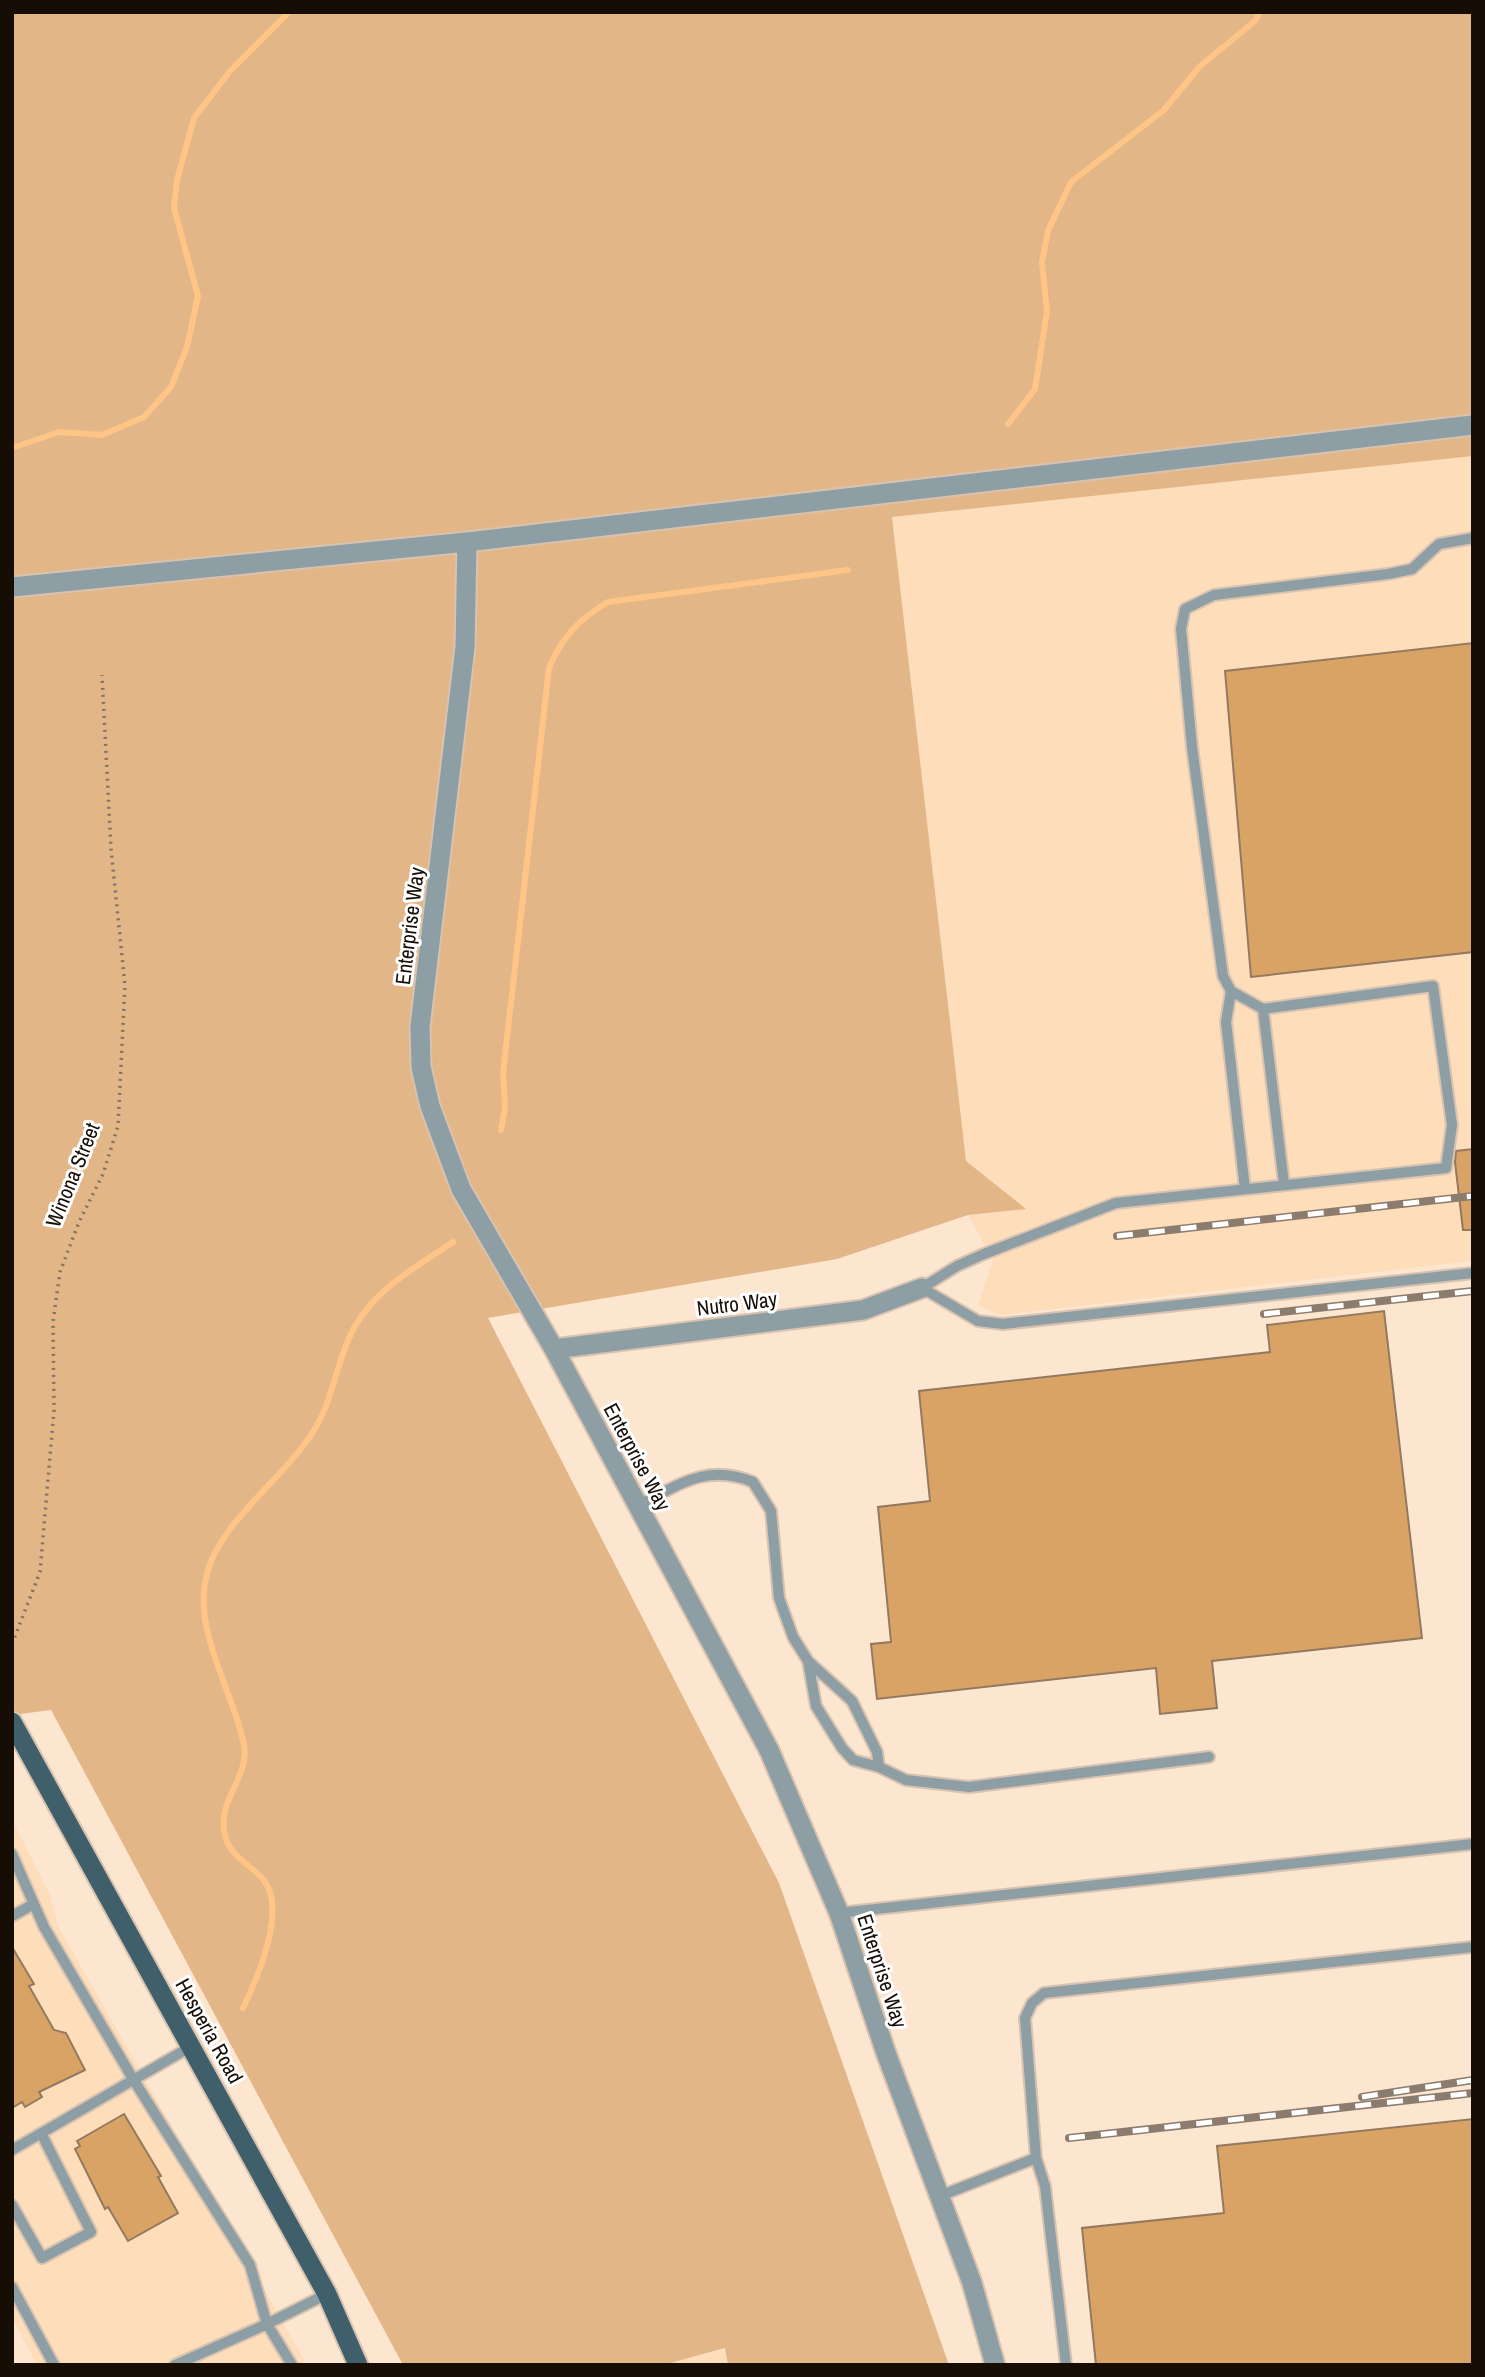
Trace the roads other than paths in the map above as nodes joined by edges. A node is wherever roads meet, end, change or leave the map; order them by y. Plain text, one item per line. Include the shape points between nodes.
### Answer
1 (1473, 425) edge
2 (1473, 538) edge
3 (467, 542) junction
4 (12, 587) edge
5 (1231, 991) junction
6 (1263, 1009) junction
7 (1284, 1184) junction
8 (1245, 1189) junction
9 (1473, 1273) edge
10 (922, 1287) junction
11 (554, 1349) junction
12 (637, 1506) junction
13 (808, 1661) junction
14 (12, 1722) edge
15 (20, 1752) edge
16 (1209, 1757) dead end
17 (879, 1767) junction
18 (1473, 1844) edge
19 (12, 1854) edge
20 (34, 1904) junction
21 (839, 1913) junction
22 (12, 1916) edge
23 (1473, 1947) edge
24 (192, 2046) junction
25 (133, 2079) junction
26 (41, 2133) junction
27 (12, 2150) edge
28 (1036, 2158) junction
29 (940, 2196) junction
30 (12, 2205) edge
31 (12, 2287) edge
32 (327, 2294) junction
33 (267, 2324) junction
34 (54, 2365) edge
35 (175, 2365) edge
36 (292, 2365) edge
37 (358, 2365) edge
38 (995, 2365) edge
39 (1066, 2365) edge

1 - 3 street
2 - 5 lane via 1439,544 1412,569 1213,595 1185,609 1181,629 1192,747 1223,975
3 - 4 street
3 - 11 street, Enterprise Way via 465,647 419,1027 421,1067 439,1137 461,1189
5 - 6 lane
5 - 8 lane via 1226,1022
6 - 7 lane
6 - 7 lane via 1433,986 1452,1125 1446,1168
7 - 8 lane
8 - 10 lane via 1094,1209 957,1266
9 - 10 lane via 1003,1324 978,1321
10 - 11 street, Nutro Way via 863,1310
11 - 12 street, Enterprise Way
12 - 13 lane via 701,1475 723,1472 753,1482 771,1511 779,1598 793,1637
12 - 21 street, Enterprise Way via 769,1750
13 - 17 lane via 852,1701 877,1752
13 - 17 lane via 816,1706 842,1748 853,1760
14 - 15 main road, Hesperia Road
15 - 24 main road, Hesperia Road
16 - 17 lane via 969,1787 906,1780
18 - 21 lane
19 - 20 lane
20 - 22 lane
20 - 25 lane
21 - 29 street, Enterprise Way
23 - 28 lane via 1044,1993 1032,2003 1025,2018
24 - 25 lane
24 - 32 main road, Hesperia Road
25 - 26 lane
25 - 33 lane via 250,2265
26 - 27 lane
26 - 30 lane via 91,2232 41,2258
28 - 29 lane
28 - 39 lane via 1045,2186
29 - 38 street, Enterprise Way via 972,2283
31 - 34 lane
32 - 33 lane
32 - 37 main road, Hesperia Road
33 - 35 lane
33 - 36 lane

